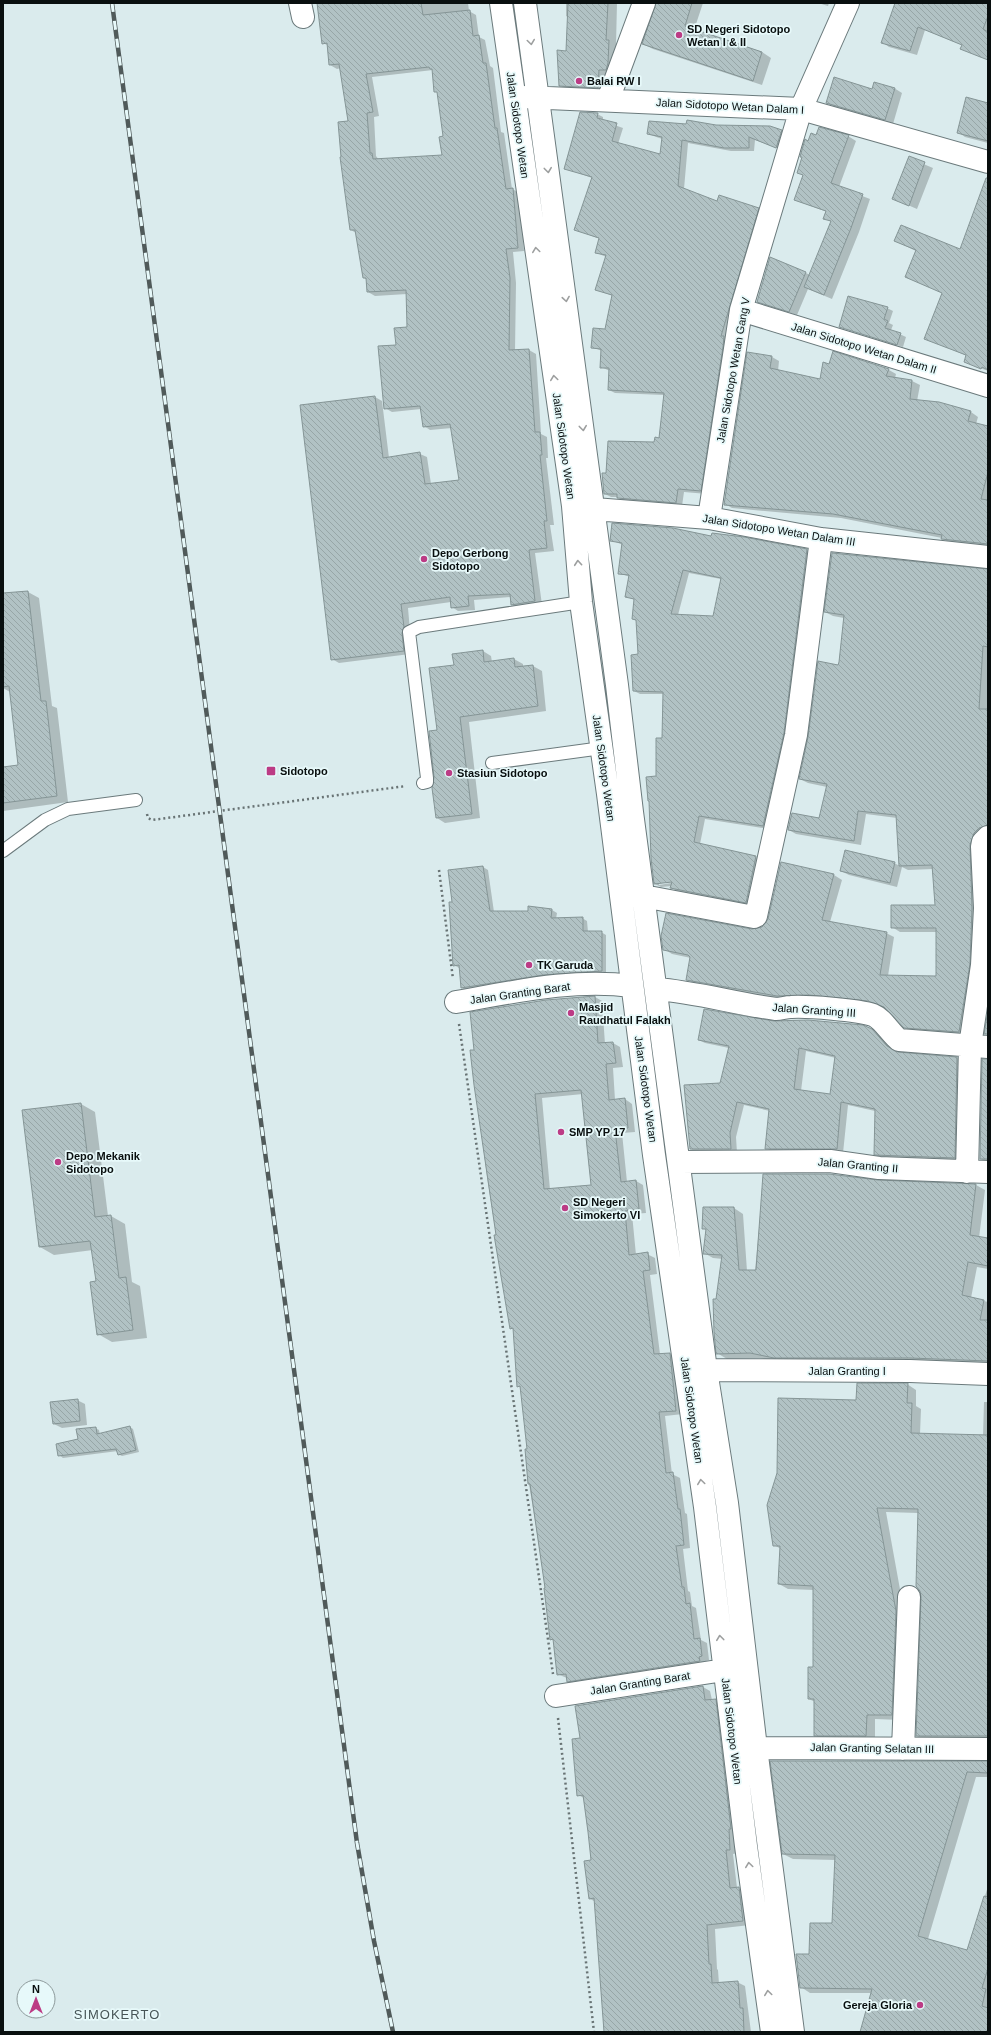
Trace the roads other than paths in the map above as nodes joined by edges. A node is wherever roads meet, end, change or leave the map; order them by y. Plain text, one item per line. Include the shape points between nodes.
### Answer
1 (501, 3) edge
2 (525, 3) edge
3 (644, 3) edge
4 (848, 3) edge
5 (514, 97) junction
6 (539, 97) junction
7 (608, 100) junction
8 (801, 109) junction
9 (988, 162) edge
10 (741, 310) junction
11 (988, 386) edge
12 (594, 508) junction
13 (709, 518) junction
14 (821, 539) junction
15 (988, 557) edge
16 (581, 602) junction
17 (602, 748) junction
18 (492, 763) dead end
19 (423, 783) road end
20 (136, 800) road end
21 (988, 837) edge
22 (3, 852) edge
23 (643, 896) junction
24 (985, 966) edge
25 (632, 986) junction
26 (656, 989) junction
27 (456, 1002) road end
28 (979, 1046) edge
29 (679, 1162) junction
30 (977, 1172) edge
31 (706, 1370) junction
32 (988, 1374) edge
33 (727, 1503) junction
34 (705, 1507) junction
35 (908, 1597) dead end
36 (724, 1670) junction
37 (556, 1696) road end
38 (756, 1748) junction
39 (903, 1749) junction
40 (988, 1749) edge
41 (772, 2032) edge
42 (793, 2032) edge

1 - 5 street, Jalan Sidotopo Wetan
2 -> 6 street, Jalan Sidotopo Wetan
3 - 7 street
4 - 8 street, Jalan Sidotopo Wetan Gang V
5 - 6 street, Jalan Sidotopo Wetan Dalam I
16 -> 5 street, Jalan Sidotopo Wetan via 573,506
6 - 7 street, Jalan Sidotopo Wetan Dalam I
6 -> 12 street, Jalan Sidotopo Wetan
7 - 8 street, Jalan Sidotopo Wetan Dalam I
8 - 9 street, Jalan Sidotopo Wetan Dalam I
8 - 10 street, Jalan Sidotopo Wetan Gang V
10 - 11 street, Jalan Sidotopo Wetan Dalam II
10 - 13 street, Jalan Sidotopo Wetan Gang V
12 - 13 street, Jalan Sidotopo Wetan Dalam III
12 - 23 street, Jalan Sidotopo Wetan
13 - 14 street, Jalan Sidotopo Wetan Dalam III
14 - 15 street, Jalan Sidotopo Wetan Dalam III
14 - 23 street via 796,735 755,917
16 - 17 street, Jalan Sidotopo Wetan
16 - 19 lane via 419,627 409,632 427,778 427,782
17 - 18 lane
17 - 25 street, Jalan Sidotopo Wetan
20 - 22 lane via 68,809 45,820
21 - 24 street via 982,847
23 - 26 street, Jalan Sidotopo Wetan
24 - 28 street
25 - 27 street, Jalan Granting Barat via 609,982 544,987
34 -> 25 street, Jalan Sidotopo Wetan
26 - 28 street, Jalan Granting III via 681,990 778,1009 822,1009 873,1016 900,1040
26 - 29 street, Jalan Sidotopo Wetan
28 - 30 street
29 - 30 street, Jalan Granting II via 830,1161 879,1168
29 - 31 street, Jalan Sidotopo Wetan
31 - 32 street, Jalan Granting I
31 - 33 street, Jalan Sidotopo Wetan
33 - 34 street
33 - 38 street, Jalan Sidotopo Wetan
36 -> 34 street, Jalan Sidotopo Wetan
35 - 39 street
36 - 37 street, Jalan Granting Barat
41 -> 36 street, Jalan Sidotopo Wetan
38 - 39 street, Jalan Granting Selatan III
38 - 42 street, Jalan Sidotopo Wetan
39 - 40 street, Jalan Granting Selatan III

